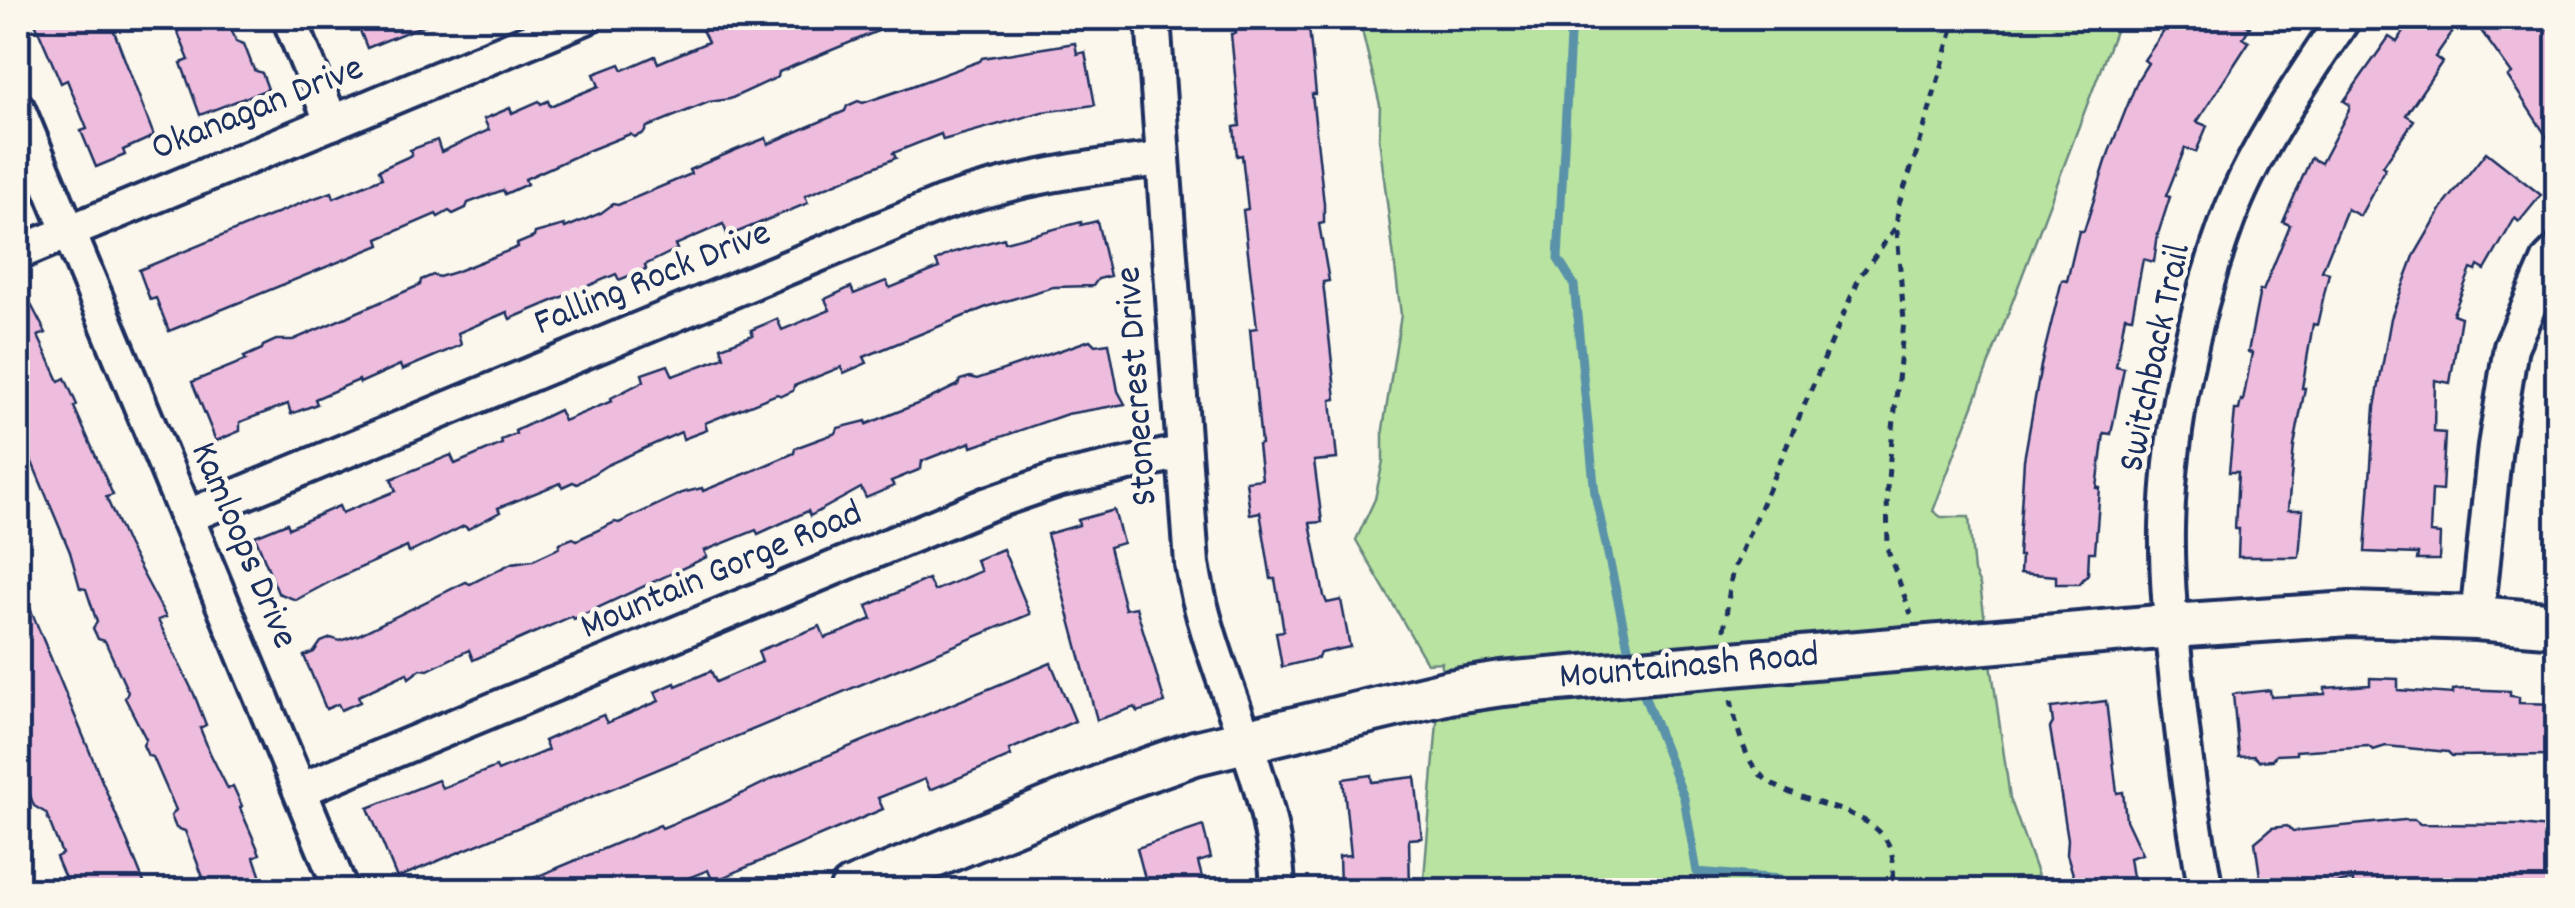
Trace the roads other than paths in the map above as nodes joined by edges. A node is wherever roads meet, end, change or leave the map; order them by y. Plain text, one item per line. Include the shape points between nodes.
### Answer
1 (289, 18) edge
2 (584, 18) edge
3 (1152, 18) edge
4 (2344, 18) edge
5 (18, 109) edge
6 (332, 124) junction
7 (1163, 159) junction
8 (68, 232) junction
9 (2558, 251) edge
10 (18, 252) edge
11 (1183, 452) junction
12 (186, 517) junction
13 (2476, 618) junction
14 (2558, 625) edge
15 (2171, 626) junction
16 (1244, 741) junction
17 (300, 790) junction
18 (342, 890) edge
19 (852, 890) edge
20 (1278, 890) edge
21 (2206, 890) edge

1 - 6 street
2 - 6 street, Okanagan Drive
3 - 7 street, Stonecrest Drive
4 - 15 street, Switchback Trail via 2280,116 2228,220 2201,312 2175,432 2167,525
5 - 8 street, Kamloops Drive
6 - 8 street, Okanagan Drive
7 - 11 street, Stonecrest Drive
7 - 12 street, Falling Rock Drive via 1060,171 941,204
8 - 10 street, Okanagan Drive
8 - 12 street, Kamloops Drive
9 - 13 street via 2511,347
11 - 16 street, Stonecrest Drive via 1198,602
11 - 17 street, Mountain Gorge Road via 1057,480 988,504
12 - 17 street, Kamloops Drive
13 - 14 street, Mountainash Road
13 - 15 street, Mountainash Road via 2350,614
15 - 16 street, Mountainash Road, bridge via 1502,684
15 - 21 street, Switchback Trail via 2192,823
16 - 19 street, Mountainash Road via 1118,780
16 - 20 street, Stonecrest Drive via 1261,782
17 - 18 street, Kamloops Drive

